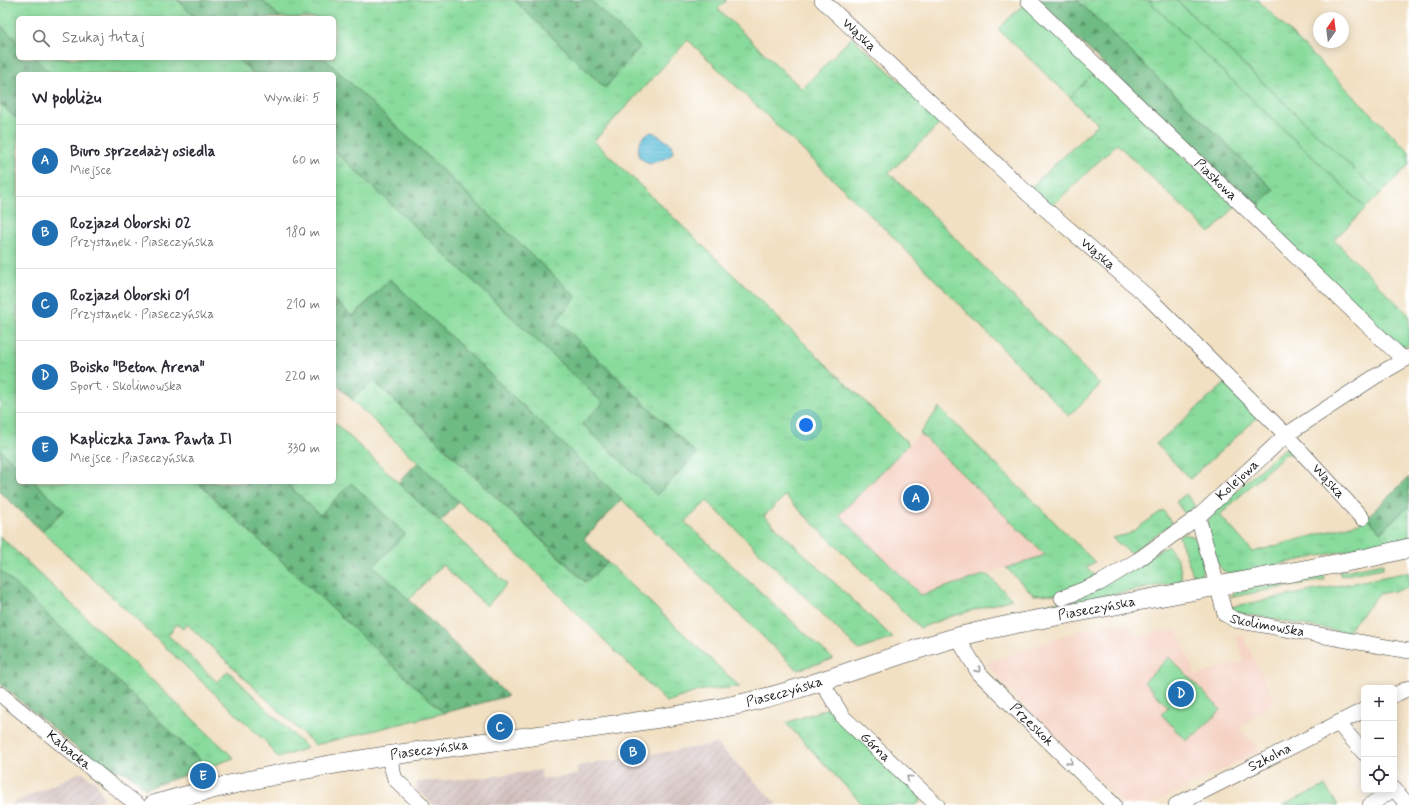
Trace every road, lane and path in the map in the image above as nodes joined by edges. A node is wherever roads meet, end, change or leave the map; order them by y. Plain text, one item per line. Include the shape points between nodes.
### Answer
1 (822, 0) edge
2 (1028, 0) edge
3 (1406, 358) edge
4 (1286, 436) junction
5 (1198, 517) junction
6 (1362, 518) dead end
7 (1409, 548) edge
8 (1216, 585) junction
9 (1062, 598) dead end
10 (957, 637) junction
11 (1409, 651) edge
12 (822, 682) junction
13 (1409, 688) edge
14 (0, 694) edge
15 (1397, 694) edge
16 (1361, 712) edge
17 (1338, 723) junction
18 (1361, 750) edge
19 (388, 755) junction
20 (1388, 793) edge
21 (1396, 793) edge
22 (138, 805) edge
23 (153, 805) edge
24 (422, 805) edge
25 (937, 805) edge
26 (1114, 805) edge
27 (1176, 805) edge
28 (1370, 805) edge
29 (1408, 805) edge

1 - 4 street, Wąska via 1028,194 1148,297
2 - 3 street, Piaskowa
3 - 4 street, Kolejowa
4 - 5 street, Kolejowa
4 - 6 street, Wąska
5 - 8 street, Skolimowska
5 - 9 street, Kolejowa via 1117,573 1100,583
7 - 8 main road, Piaseczyńska
8 - 10 main road, Piaseczyńska
8 - 11 street, Skolimowska via 1225,614 1235,620
10 - 12 main road, Piaseczyńska
10 -> 26 street, Przeskok via 979,673
12 - 19 main road, Piaseczyńska via 762,700 719,708 629,723
25 -> 12 street, Górna via 844,716
13 - 15 street
14 - 22 street, Kabacka
16 - 17 street, Szkolna
17 - 18 street
17 - 27 street, Szkolna
19 - 23 main road, Piaseczyńska via 266,776
19 - 24 street via 395,779
20 - 28 street
21 - 29 street

